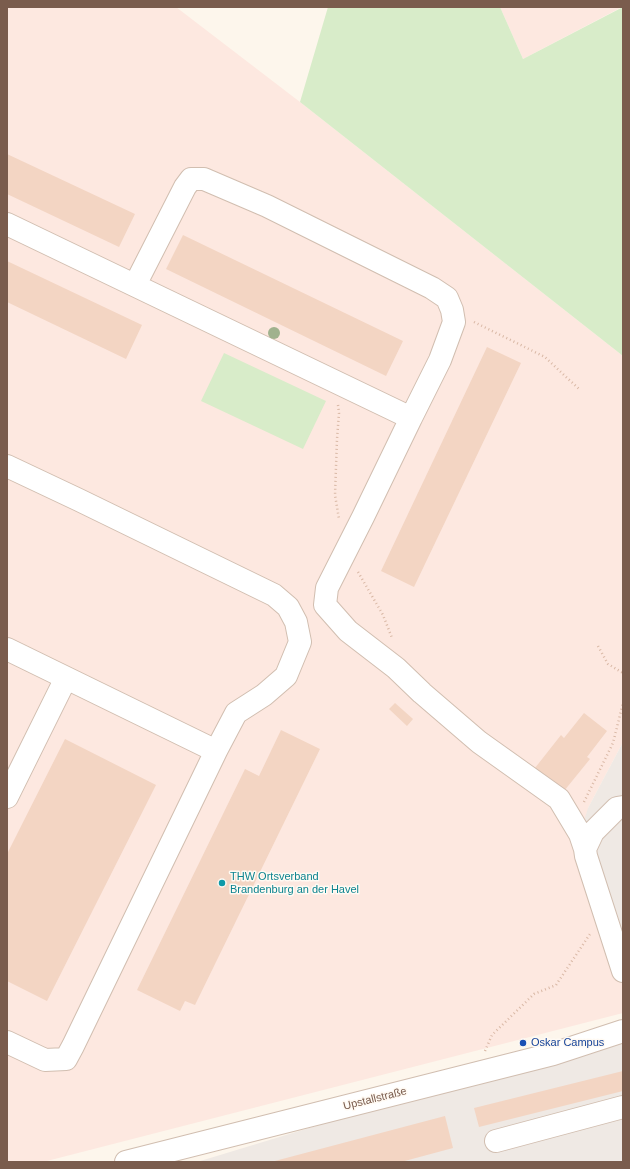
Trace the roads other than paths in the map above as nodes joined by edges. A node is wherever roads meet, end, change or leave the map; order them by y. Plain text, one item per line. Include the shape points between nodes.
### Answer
1 (7, 224) edge
2 (136, 285) junction
3 (411, 418) junction
4 (7, 466) edge
5 (7, 649) edge
6 (66, 678) junction
7 (216, 751) junction
8 (7, 797) edge
9 (623, 807) edge
10 (585, 849) junction
11 (623, 971) edge
12 (623, 1031) edge
13 (7, 1042) edge
14 (623, 1107) edge
15 (496, 1141) dead end
16 (126, 1162) edge

1 - 2 street
2 - 3 street
2 - 3 street via 191,179 204,179 267,206 432,288 447,298 454,322 440,360
3 - 10 street via 326,588 325,605 348,631 396,668 479,742 559,800 580,834
4 - 7 street via 274,595 288,607 296,622 300,642 286,676 264,695 236,713
5 - 6 street
6 - 7 street
6 - 8 street
7 - 13 street via 66,1059 45,1060
9 - 10 street via 617,808 593,832
10 - 11 street
12 - 16 street, Upstallstraße via 552,1054
14 - 15 street

